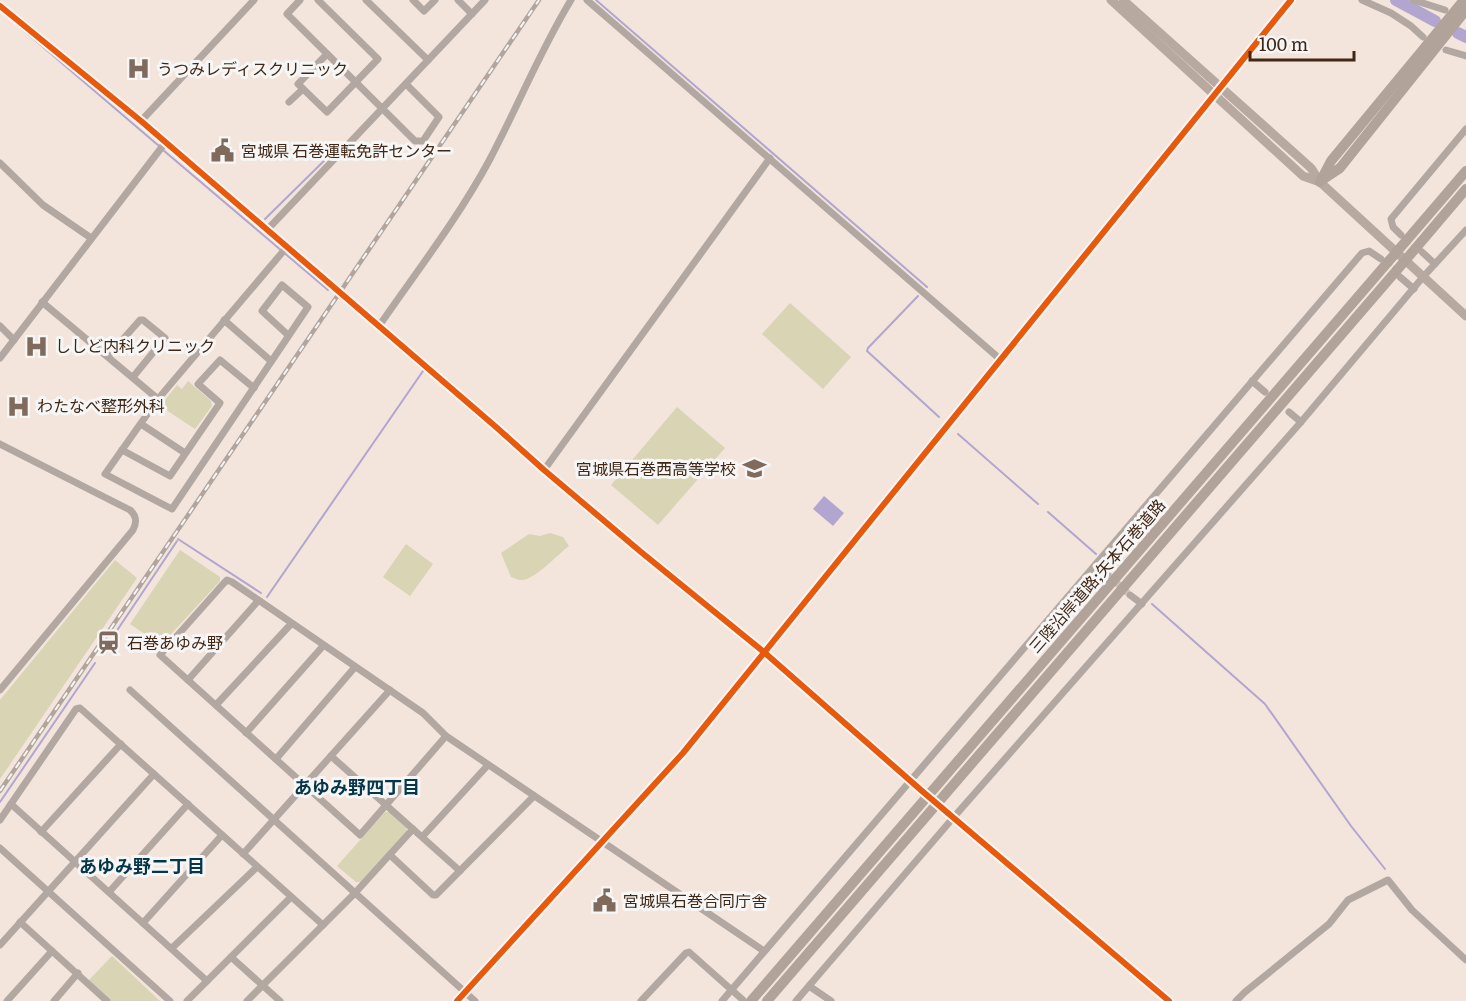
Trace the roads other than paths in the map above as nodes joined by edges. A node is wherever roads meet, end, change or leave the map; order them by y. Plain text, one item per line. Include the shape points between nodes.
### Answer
1 (254, 0) edge
2 (300, 0) edge
3 (318, 0) edge
4 (366, 0) edge
5 (413, 0) edge
6 (435, 0) edge
7 (458, 0) edge
8 (485, 0) edge
9 (571, 0) edge
10 (587, 0) edge
11 (1111, 0) edge
12 (1123, 0) edge
13 (1291, 0) edge
14 (1362, 0) edge
15 (1413, 0) edge
16 (1464, 0) edge
17 (1436, 3) edge
18 (0, 6) edge
19 (1444, 10) dead end
20 (1466, 10) edge
21 (472, 14) junction
22 (1424, 37) dead end
23 (1446, 50) dead end
24 (327, 54) junction
25 (1466, 56) edge
26 (428, 60) junction
27 (356, 82) junction
28 (406, 84) junction
29 (1220, 85) junction
30 (303, 89) junction
31 (1213, 94) junction
32 (289, 102) dead end
33 (383, 108) junction
34 (141, 121) junction
35 (1466, 129) edge
36 (165, 143) junction
37 (770, 158) junction
38 (0, 163) edge
39 (1466, 170) edge
40 (1320, 182) junction
41 (1466, 189) edge
42 (267, 230) junction
43 (1466, 230) edge
44 (91, 238) junction
45 (1404, 238) junction
46 (286, 248) junction
47 (1418, 250) junction
48 (1384, 261) junction
49 (1435, 264) junction
50 (1399, 273) junction
51 (1423, 277) junction
52 (1414, 289) junction
53 (42, 302) junction
54 (1466, 316) edge
55 (224, 320) junction
56 (0, 326) edge
57 (379, 326) junction
58 (288, 334) junction
59 (14, 340) junction
60 (108, 356) junction
61 (0, 358) edge
62 (1001, 360) junction
63 (271, 361) junction
64 (133, 377) junction
65 (1252, 381) junction
66 (254, 388) junction
67 (1265, 392) dead end
68 (158, 399) junction
69 (1289, 412) dead end
70 (1301, 422) junction
71 (141, 424) junction
72 (0, 444) edge
73 (122, 450) junction
74 (185, 453) junction
75 (544, 470) junction
76 (1096, 564) junction
77 (1107, 574) tunnel mouth
78 (1130, 595) tunnel mouth
79 (258, 601) junction
80 (1142, 604) junction
81 (291, 624) junction
82 (323, 646) junction
83 (765, 653) junction
84 (355, 667) junction
85 (188, 680) junction
86 (0, 690) edge
87 (130, 690) dead end
88 (390, 690) junction
89 (216, 705) junction
90 (246, 732) junction
91 (446, 736) junction
92 (121, 744) junction
93 (331, 756) junction
94 (276, 759) junction
95 (488, 765) junction
96 (154, 774) junction
97 (912, 782) junction
98 (305, 785) junction
99 (922, 791) dead end
100 (534, 796) junction
101 (10, 804) junction
102 (188, 804) junction
103 (387, 806) junction
104 (942, 808) dead end
105 (953, 818) junction
106 (0, 820) edge
107 (273, 820) junction
108 (413, 829) junction
109 (41, 832) junction
110 (222, 835) junction
111 (423, 836) junction
112 (603, 842) junction
113 (0, 848) edge
114 (243, 854) junction
115 (390, 855) junction
116 (75, 862) junction
117 (257, 867) junction
118 (460, 871) junction
119 (48, 891) junction
120 (110, 892) junction
121 (355, 893) junction
122 (291, 897) junction
123 (20, 922) junction
124 (143, 922) junction
125 (323, 925) junction
126 (0, 945) edge
127 (172, 948) junction
128 (52, 951) junction
129 (764, 951) junction
130 (231, 957) junction
131 (1466, 960) edge
132 (78, 974) junction
133 (207, 981) junction
134 (263, 986) junction
135 (809, 986) junction
136 (732, 990) junction
137 (465, 992) junction
138 (58, 1000) edge
139 (747, 1000) edge
140 (7, 1001) edge
141 (107, 1001) edge
142 (170, 1001) edge
143 (187, 1001) edge
144 (247, 1001) edge
145 (280, 1001) edge
146 (457, 1001) edge
147 (475, 1001) edge
148 (642, 1001) edge
149 (722, 1001) edge
150 (767, 1001) edge
151 (796, 1001) edge
152 (831, 1001) edge
153 (1169, 1001) edge
154 (1236, 1001) edge

1 - 34 street
2 - 24 street via 287,14
3 - 27 street via 378,59
4 - 26 street
5 - 6 street via 424,11
7 - 21 street
8 - 21 street
9 - 57 street via 473,189
10 - 37 street
11 - 31 main road
12 - 29 main road
13 - 29 street
14 - 22 street
15 - 17 street
16 - 40 highway via 1331,160
17 - 19 street
18 - 34 street
20 - 40 highway via 1340,168
21 - 26 street
23 - 25 street
24 - 27 street
24 - 30 street via 298,84
26 - 28 street
27 - 30 street via 327,112
27 - 33 street
28 - 33 street
28 - 33 street via 439,117 423,141 415,141
29 - 31 street
29 - 40 main road via 1311,168
30 - 32 street
31 - 40 main road via 1303,176
31 - 62 street
33 - 42 street
34 - 36 street
35 - 45 street via 1392,219 1393,227
36 - 42 street
36 - 44 street
37 - 62 street
37 - 75 street
38 - 44 street via 43,205
39 - 45 highway, 三陸沿岸道路;矢本石巻道路
40 - 51 main road
41 - 47 highway, 三陸沿岸道路;矢本石巻道路
42 - 46 street
43 - 49 street
44 - 53 street
45 - 48 highway, 三陸沿岸道路;矢本石巻道路, bridge
46 - 55 street
46 - 57 street
47 - 49 street
47 - 50 highway, 三陸沿岸道路;矢本石巻道路, bridge
48 - 65 street via 1369,250 1362,253
48 - 139 highway, 三陸沿岸道路;矢本石巻道路
49 - 51 street
50 - 52 street
50 - 150 highway, 三陸沿岸道路;矢本石巻道路
51 - 52 street
51 - 54 main road
52 - 70 street
53 - 59 street
53 - 60 street
55 - 63 street
55 - 68 street
56 - 59 street
57 - 75 street
58 - 58 street via 308,307 282,285 262,311
58 - 63 street
59 - 61 street
60 - 64 street
60 - 64 street via 140,320 165,338
62 - 83 street
63 - 66 street
64 - 68 street
65 - 67 street
65 - 76 street
66 - 73 street via 172,509 105,474
66 - 74 street via 220,360 198,384 220,403
68 - 71 street
69 - 70 street
70 - 80 street
71 - 73 street
71 - 74 street
72 - 86 street via 130,510 136,524
73 - 74 street via 170,476
75 - 83 street
76 - 77 street
76 - 97 street
78 - 80 street
79 - 81 street
79 - 85 street
79 - 85 street via 232,582 224,583 160,656
80 - 105 street
81 - 82 street
81 - 89 street
82 - 84 street
82 - 90 street
83 - 97 street
83 - 112 street via 676,762
84 - 88 street
84 - 94 street
85 - 89 street
87 - 107 street
88 - 91 street via 423,713
88 - 93 street
89 - 90 street
90 - 94 street
91 - 95 street
91 - 103 street
92 - 96 street
92 - 101 street via 80,708 76,709
92 - 109 street
93 - 98 street
93 - 103 street
94 - 98 street
95 - 100 street
95 - 111 street
96 - 102 street
96 - 116 street
97 - 99 street
97 - 129 street
98 - 103 street via 360,835
98 - 107 street
100 - 112 street
100 - 118 street
101 - 106 street
101 - 109 street
102 - 110 street
102 - 120 street
103 - 108 street
104 - 105 street
105 - 135 street
105 - 153 street
107 - 114 street
107 - 121 street
108 - 111 street
108 - 115 street
109 - 116 street
110 - 114 street
110 - 124 street
111 - 118 street
112 - 129 street
112 - 137 street
113 - 119 street
114 - 117 street
115 - 118 street via 433,894
115 - 121 street
116 - 119 street
116 - 120 street
117 - 122 street
117 - 127 street
119 - 123 street
119 - 142 street
120 - 124 street
121 - 125 street
121 - 137 street
122 - 125 street
122 - 130 street
123 - 126 street
123 - 128 street
124 - 127 street
125 - 134 street
127 - 133 street
128 - 132 street
128 - 140 street
129 - 136 street
130 - 133 street
130 - 134 street
131 - 154 street via 1412,910 1388,880 1348,900 1329,924
132 - 138 street
132 - 141 street
133 - 143 street
134 - 144 street
134 - 145 street
135 - 151 street
135 - 152 street
136 - 139 street
136 - 148 street via 689,952
136 - 149 street
137 - 146 street
137 - 147 street

